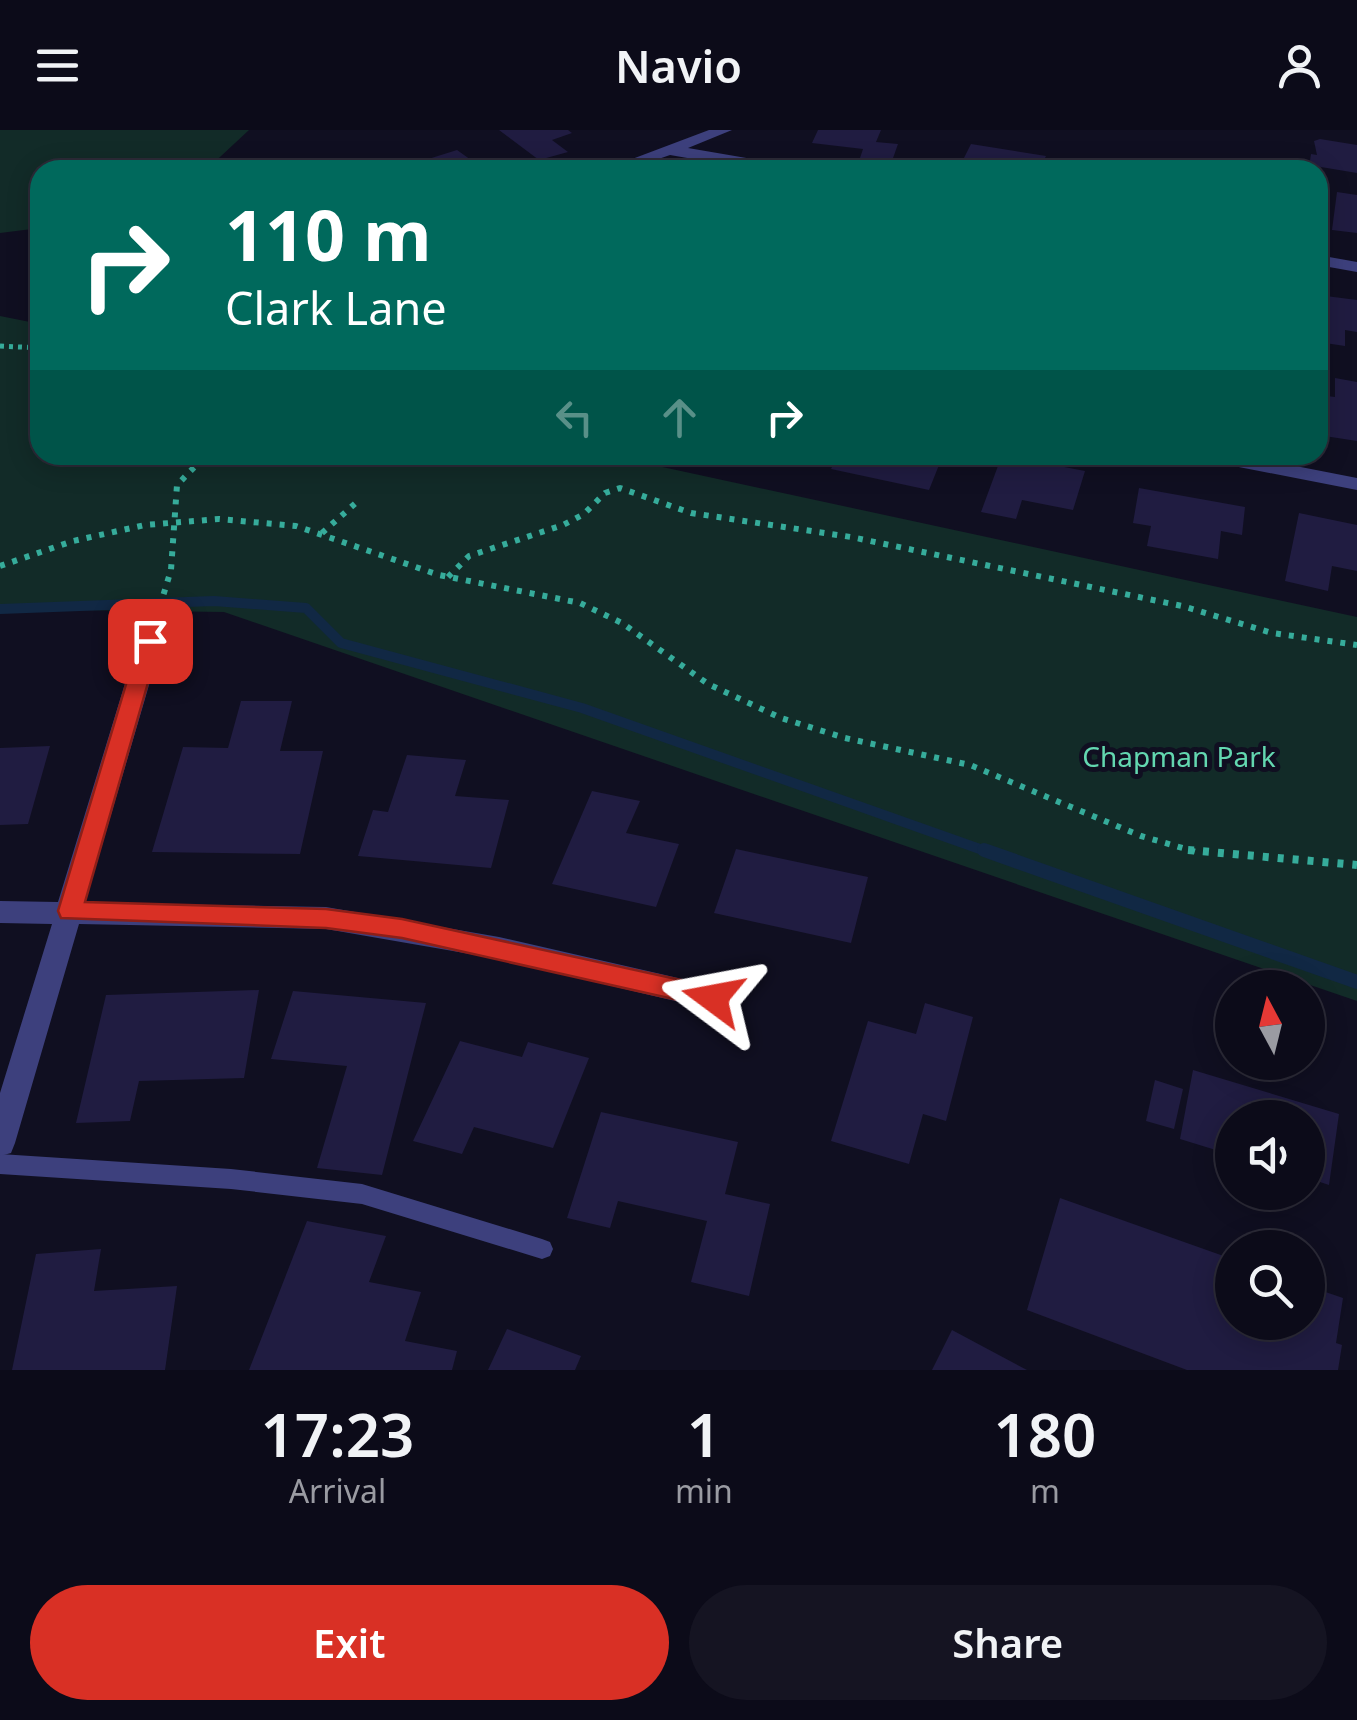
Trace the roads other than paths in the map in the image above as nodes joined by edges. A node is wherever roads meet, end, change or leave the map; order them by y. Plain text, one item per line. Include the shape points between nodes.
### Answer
1 (724, 130) edge
2 (670, 150) junction
3 (640, 160) edge
4 (728, 160) edge
5 (1328, 262) edge
6 (1357, 267) edge
7 (1259, 465) edge
8 (1357, 484) edge
9 (152, 635) road end
10 (70, 911) junction
11 (0, 912) edge
12 (713, 998) dead end
13 (0, 1143) edge
14 (0, 1164) edge
15 (542, 1249) dead end

1 - 2 street
2 - 3 street
2 - 4 street
5 - 6 street
7 - 8 street
9 - 10 street
10 - 11 street
10 - 12 street via 326,918 402,928
10 - 13 street
14 - 15 lane via 362,1194

